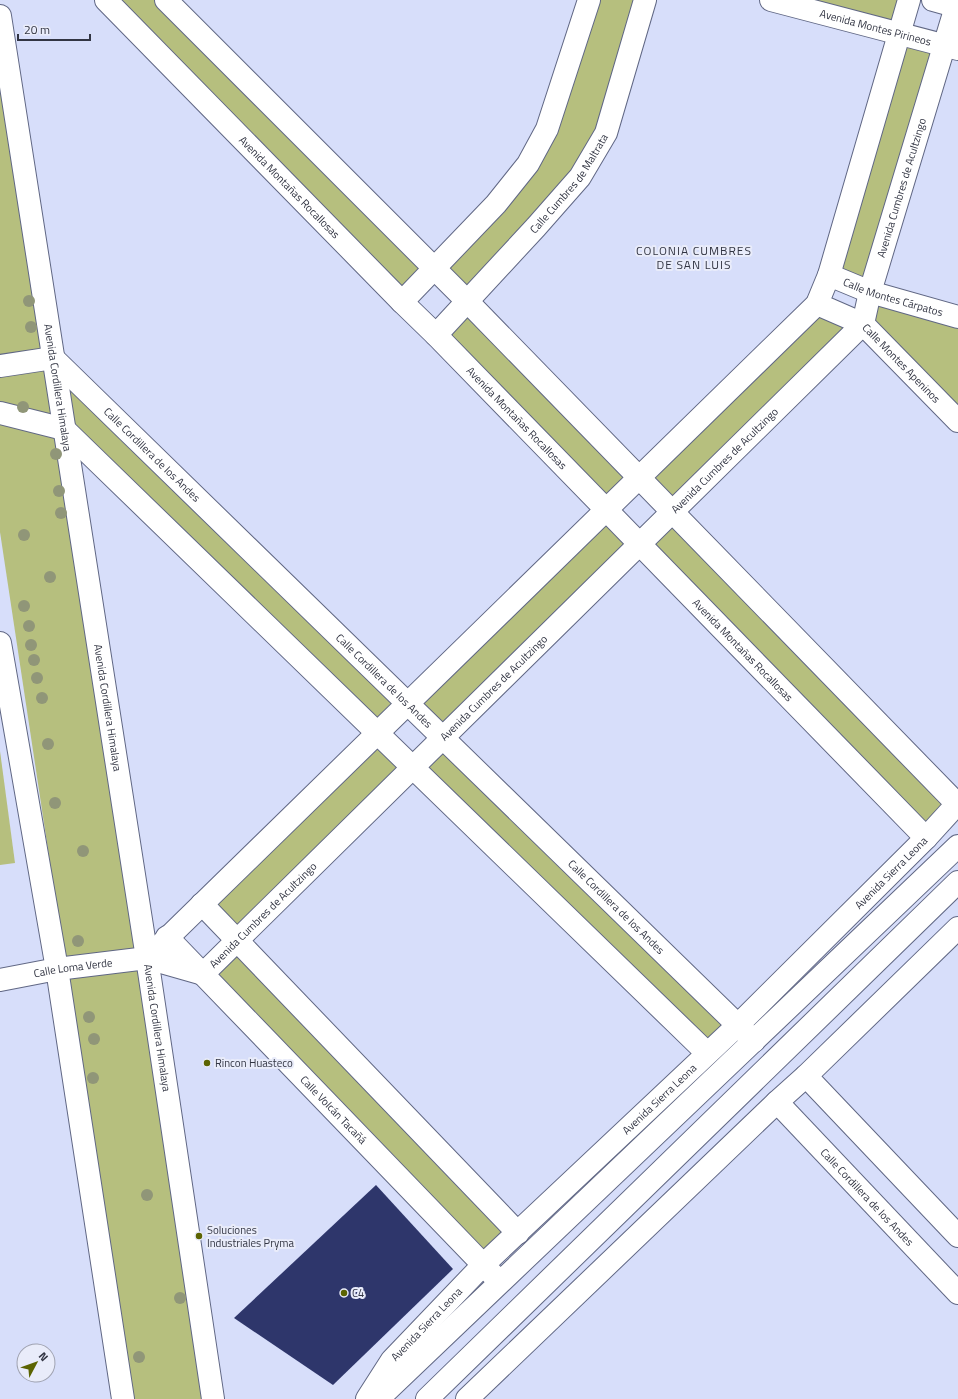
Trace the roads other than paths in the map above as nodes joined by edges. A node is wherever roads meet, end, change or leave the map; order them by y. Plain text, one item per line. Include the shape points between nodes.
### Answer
1 (106, 0) edge
2 (166, 0) edge
3 (589, 0) edge
4 (645, 0) edge
5 (771, 0) edge
6 (909, 0) edge
7 (933, 0) edge
8 (957, 4) edge
9 (0, 16) edge
10 (900, 34) junction
11 (952, 47) edge
12 (435, 269) junction
13 (829, 275) junction
14 (870, 292) junction
15 (467, 301) junction
16 (402, 302) junction
17 (817, 304) junction
18 (958, 317) edge
19 (863, 324) junction
20 (436, 335) junction
21 (53, 358) junction
22 (0, 366) edge
23 (0, 413) edge
24 (958, 421) edge
25 (64, 428) junction
26 (638, 478) junction
27 (606, 510) junction
28 (672, 512) junction
29 (639, 544) junction
30 (0, 643) edge
31 (407, 703) junction
32 (377, 733) junction
33 (443, 738) junction
34 (413, 768) junction
35 (958, 804) edge
36 (926, 838) junction
37 (958, 846) edge
38 (958, 882) edge
39 (202, 904) junction
40 (958, 928) edge
41 (168, 937) junction
42 (237, 941) junction
43 (147, 958) junction
44 (57, 969) junction
45 (203, 974) junction
46 (0, 980) edge
47 (738, 1025) junction
48 (754, 1041) junction
49 (707, 1053) junction
50 (806, 1076) junction
51 (776, 1102) junction
52 (518, 1233) junction
53 (958, 1236) edge
54 (483, 1265) junction
55 (500, 1282) junction
56 (958, 1293) edge
57 (123, 1399) edge
58 (214, 1399) edge
59 (367, 1399) edge
60 (378, 1399) edge
61 (427, 1399) edge
62 (467, 1399) edge

1 - 16 main road, Avenida Montañas Rocallosas
2 - 12 main road
3 - 12 main road via 547,129 528,164 496,204
4 - 15 main road, Calle Cumbres de Maltrata via 606,133 580,177
5 - 10 main road, Avenida Montes Pirineos
6 - 10 main road
7 - 8 main road
8 - 11 main road, Avenida Cumbres de Acultzingo
9 - 21 main road, Avenida Cordillera Himalaya
10 - 11 main road, Avenida Montes Pirineos
10 - 13 main road
11 - 14 main road, Avenida Cumbres de Acultzingo
12 - 15 main road
12 - 16 main road
13 - 14 main road, Calle Montes Cárpatos
13 - 17 main road
14 - 18 main road, Calle Montes Cárpatos
14 - 19 main road, Avenida Cumbres de Acultzingo
15 - 20 main road, Calle Cumbres de Maltrata
15 - 26 main road
16 - 20 main road, Avenida Montañas Rocallosas
17 - 19 main road, Calle Montes Apeninos
17 - 26 main road
19 - 24 main road, Calle Montes Apeninos
19 - 28 main road, Avenida Cumbres de Acultzingo
20 - 27 main road, Avenida Montañas Rocallosas
21 - 22 main road
21 - 25 main road, Avenida Cordillera Himalaya
21 - 31 main road, Calle Cordillera de los Andes
23 - 25 main road
25 - 32 main road
25 - 43 main road, Avenida Cordillera Himalaya
26 - 27 main road
26 - 28 main road
27 - 29 main road, Avenida Montañas Rocallosas
27 - 31 main road
28 - 29 main road, Avenida Cumbres de Acultzingo
28 - 35 main road
29 - 33 main road, Avenida Cumbres de Acultzingo
29 - 36 main road, Avenida Montañas Rocallosas
30 - 44 main road
31 - 32 main road
31 - 33 main road, Calle Cordillera de los Andes
32 - 34 main road
32 - 39 main road
33 - 34 main road, Avenida Cumbres de Acultzingo
33 - 47 main road, Calle Cordillera de los Andes
34 - 42 main road, Avenida Cumbres de Acultzingo
34 - 49 main road
35 - 36 main road, Avenida Sierra Leona
36 - 47 main road, Avenida Sierra Leona
37 - 48 main road, Avenida Sierra Leona
38 - 61 main road
39 - 41 main road
39 - 42 main road
40 - 50 main road
41 - 43 main road
41 - 45 main road, Calle Volcán Tacañá
42 - 45 main road, Avenida Cumbres de Acultzingo
42 - 52 main road
43 - 44 main road, Calle Loma Verde
43 - 45 main road, Avenida Cumbres de Acultzingo
43 - 58 main road, Avenida Cordillera Himalaya
44 - 46 main road, Calle Loma Verde
44 - 57 main road
45 - 54 main road, Calle Volcán Tacañá
47 - 48 main road, Calle Cordillera de los Andes
47 - 49 main road, Avenida Sierra Leona
48 - 55 main road, Avenida Sierra Leona
49 - 52 main road, Avenida Sierra Leona
50 - 51 main road
50 - 53 main road
51 - 56 main road, Calle Cordillera de los Andes
51 - 62 main road
52 - 54 main road, Avenida Sierra Leona
54 - 55 main road, Calle Volcán Tacañá
54 - 59 main road, Avenida Sierra Leona via 392,1360
55 - 60 main road, Avenida Sierra Leona

